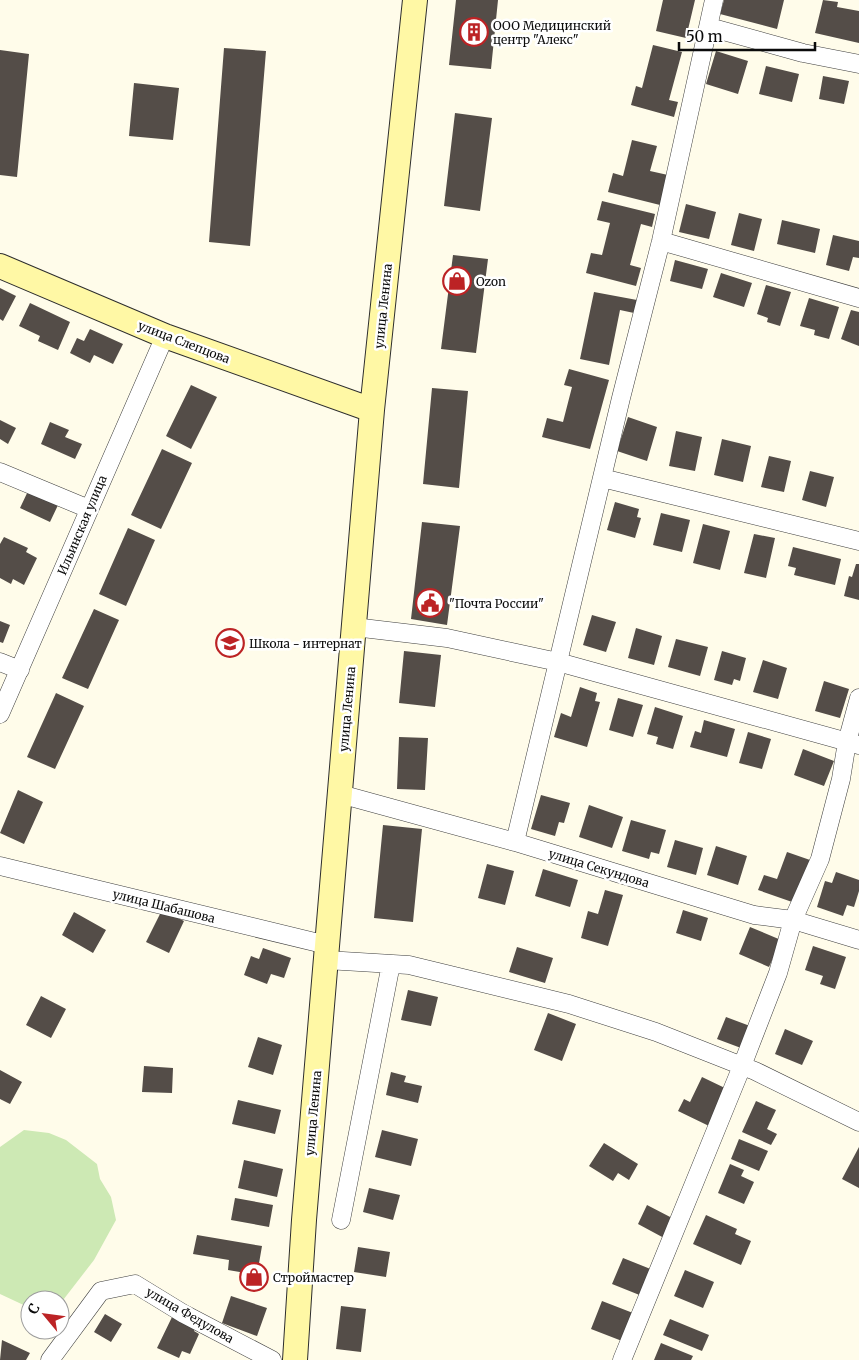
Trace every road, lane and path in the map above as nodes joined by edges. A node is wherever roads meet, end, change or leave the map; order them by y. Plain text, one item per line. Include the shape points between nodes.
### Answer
1 (415, 0) edge
2 (714, 0) edge
3 (709, 27) junction
4 (859, 64) edge
5 (661, 241) junction
6 (0, 266) edge
7 (859, 298) edge
8 (165, 336) junction
9 (372, 410) junction
10 (0, 472) edge
11 (602, 478) junction
12 (89, 509) junction
13 (859, 541) edge
14 (354, 627) junction
15 (0, 662) edge
16 (558, 662) junction
17 (20, 670) junction
18 (859, 698) edge
19 (0, 714) edge
20 (853, 743) edge
21 (340, 794) junction
22 (515, 842) junction
23 (0, 866) edge
24 (793, 920) junction
25 (859, 940) edge
26 (327, 953) junction
27 (391, 964) junction
28 (742, 1066) junction
29 (859, 1122) edge
30 (341, 1220) dead end
31 (50, 1360) edge
32 (272, 1360) edge
33 (295, 1360) edge
34 (622, 1360) edge

1 - 9 main road, улица Ленина
2 - 3 street
3 - 4 street via 803,53
3 - 5 street
5 - 7 street
5 - 11 street
6 - 8 main road, улица Слепцова
8 - 9 main road, улица Слепцова
8 - 12 street, Ильинская улица
9 - 14 main road, улица Ленина
10 - 12 street
11 - 13 street
11 - 16 street
12 - 17 street, Ильинская улица
14 - 16 street via 447,638
14 - 21 main road, улица Ленина
15 - 17 street
16 - 20 street
16 - 22 street
17 - 19 street, Ильинская улица
18 - 20 street
20 - 24 street via 820,859
21 - 22 street, улица Секундова
21 - 26 main road, улица Ленина
22 - 24 street, улица Секундова via 754,915
23 - 26 street, улица Шабашова
24 - 25 street, улица Секундова
24 - 28 street via 778,972
26 - 27 street, улица Шабашова
26 - 33 main road, улица Ленина
27 - 28 street, улица Шабашова via 409,965 569,1004 656,1032
27 - 30 street
28 - 29 street, улица Шабашова
28 - 34 street
31 - 32 street, улица Федулова via 101,1291 135,1284

